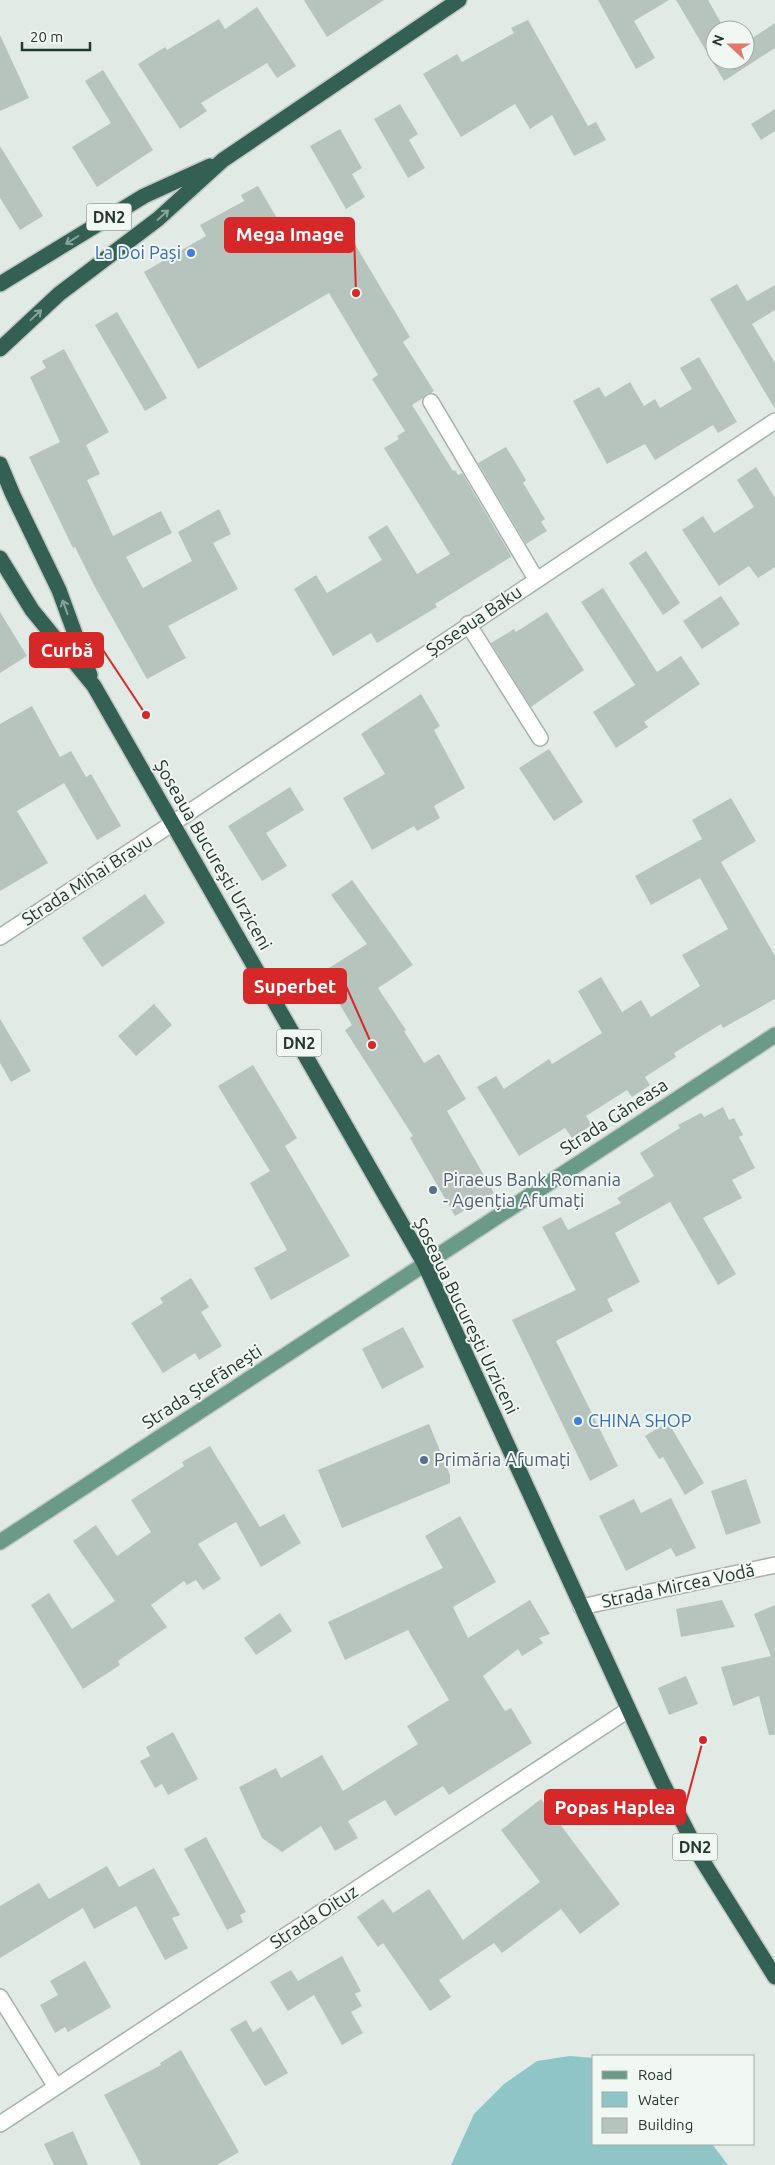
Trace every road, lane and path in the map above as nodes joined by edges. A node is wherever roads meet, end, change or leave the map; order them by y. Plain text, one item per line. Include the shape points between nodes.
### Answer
1 (460, 0) edge
2 (223, 160) junction
3 (0, 284) edge
4 (0, 348) edge
5 (431, 402) dead end
6 (775, 420) edge
7 (0, 464) edge
8 (0, 558) edge
9 (536, 579) junction
10 (468, 624) junction
11 (94, 686) junction
12 (540, 738) dead end
13 (173, 823) junction
14 (0, 937) edge
15 (775, 1035) edge
16 (424, 1263) junction
17 (0, 1542) edge
18 (775, 1565) edge
19 (581, 1607) junction
20 (628, 1710) junction
21 (775, 1976) edge
22 (0, 1997) edge
23 (56, 2087) junction
24 (0, 2124) edge

1 - 2 highway, DN2
2 -> 3 highway, DN2 via 144,196
4 -> 2 highway, DN2 via 58,294 158,219
5 - 9 street
6 - 9 street, Șoseaua Baku
11 -> 7 highway, Șoseaua București Urziceni / DN2 via 59,590
8 - 11 highway, Șoseaua București Urziceni / DN2 via 32,610
9 - 10 street, Șoseaua Baku
10 - 12 street
10 - 13 street, Șoseaua Baku
11 - 13 highway, Șoseaua București Urziceni / DN2
13 - 14 street, Strada Mihai Bravu
13 - 16 highway, Șoseaua București Urziceni / DN2
15 - 16 main road, Strada Găneasa
16 - 17 main road, Strada Ștefănești
16 - 19 highway, Șoseaua București Urziceni / DN2
18 - 19 street, Strada Mircea Vodă
19 - 20 highway, Șoseaua București Urziceni / DN2
20 - 21 highway, Șoseaua București Urziceni / DN2 via 702,1860
20 - 23 street, Strada Oituz
22 - 23 street
23 - 24 street, Strada Oituz

